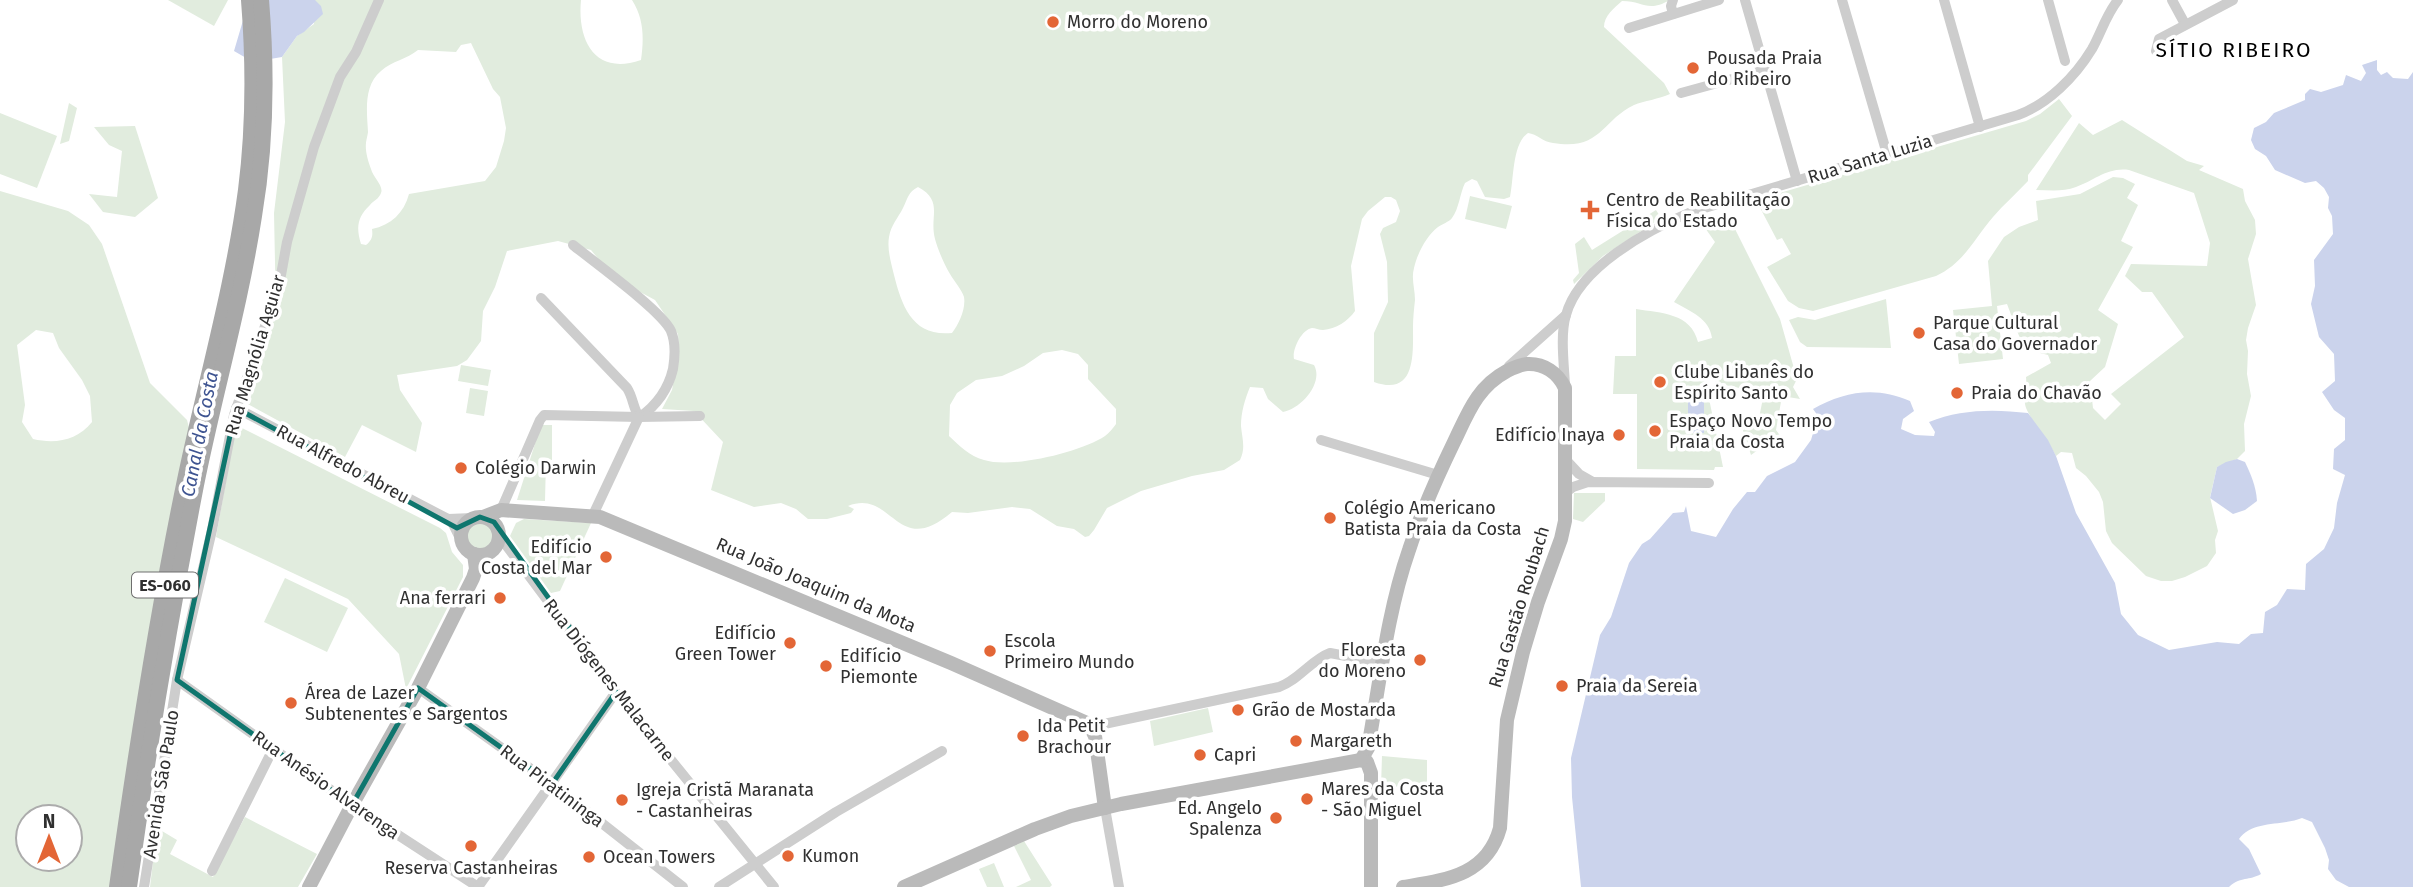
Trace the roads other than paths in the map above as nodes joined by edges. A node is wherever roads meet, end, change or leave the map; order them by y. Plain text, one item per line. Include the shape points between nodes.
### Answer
1 (248, 0) edge
2 (261, 0) edge
3 (379, 0) edge
4 (1673, 0) edge
5 (1719, 0) edge
6 (1745, 0) edge
7 (1842, 0) edge
8 (1944, 0) edge
9 (2048, 0) edge
10 (2118, 0) edge
11 (2172, 0) edge
12 (2232, 0) edge
13 (1673, 14) junction
14 (2185, 24) junction
15 (1629, 28) dead end
16 (2156, 51) dead end
17 (2065, 61) dead end
18 (1765, 70) junction
19 (1681, 93) dead end
20 (1980, 127) junction
21 (1887, 154) junction
22 (1797, 181) junction
23 (573, 245) dead end
24 (541, 298) dead end
25 (1566, 315) junction
26 (1497, 376) junction
27 (1564, 388) junction
28 (236, 408) junction
29 (700, 415) dead end
30 (639, 417) junction
31 (1321, 440) dead end
32 (1565, 459) junction
33 (1438, 475) junction
34 (1593, 482) junction
35 (1709, 483) dead end
36 (1565, 493) junction
37 (501, 510) junction
38 (521, 511) junction
39 (593, 515) junction
40 (478, 517) junction
41 (451, 520) junction
42 (500, 537) junction
43 (461, 540) junction
44 (474, 554) junction
45 (1383, 663) junction
46 (177, 680) junction
47 (418, 688) junction
48 (616, 692) junction
49 (1089, 724) junction
50 (273, 749) junction
51 (942, 751) dead end
52 (1361, 760) junction
53 (552, 785) junction
54 (352, 805) junction
55 (1105, 808) junction
56 (756, 863) junction
57 (212, 871) dead end
58 (117, 887) edge
59 (129, 887) edge
60 (144, 887) edge
61 (309, 887) edge
62 (478, 887) edge
63 (683, 887) edge
64 (719, 887) edge
65 (774, 887) edge
66 (904, 887) edge
67 (1119, 887) edge
68 (1371, 887) edge
69 (1403, 887) edge

1 - 58 main road, ES-060 via 253,91 244,201 148,675
2 - 59 main road, ES-060 via 264,116 255,215 196,485 160,678
3 - 28 street, Rua Magnólia Aguiar via 340,78 314,147 289,231 279,286
4 - 13 street
5 - 13 street
6 - 18 street
7 - 21 street
8 - 20 street
9 - 17 street
10 - 20 street, Rua Santa Luzia via 2087,56 2049,99
11 - 14 street
12 - 14 street
13 - 15 street
14 - 16 street via 2159,39
18 - 19 street
18 - 22 street
20 - 21 street, Rua Santa Luzia
21 - 22 street, Rua Santa Luzia
22 - 25 street, Rua Santa Luzia via 1699,210 1650,232 1590,276
23 - 30 street via 661,317 673,336 669,382 657,402
24 - 30 street via 627,387
25 - 26 street
25 - 27 street, Rua Gastão Roubach
26 - 27 street via 1533,364 1554,373
26 - 33 street via 1473,400
27 - 32 street, Rua Gastão Roubach
28 - 41 street, Rua Alfredo Abreu
28 - 46 street, Rua Magnólia Aguiar
29 - 30 street
30 - 37 street via 544,415
30 - 39 street
31 - 33 street
32 - 34 street
32 - 36 street, Rua Gastão Roubach
33 - 45 street via 1408,552
34 - 35 street
34 - 36 street
36 - 69 street, Rua Gastão Roubach via 1561,539 1525,643 1507,720 1496,842 1469,870
37 - 38 street, Rua João Joaquim da Mota
37 - 40 street
38 - 39 street, Rua João Joaquim da Mota
38 - 42 street
39 - 49 street, Rua João Joaquim da Mota
40 - 41 street
40 - 42 street via 494,522
40 - 43 street via 463,527
41 - 43 street
42 - 44 street via 493,550
42 - 48 street, Rua Diógenes Malacarne
43 - 44 street
44 - 47 street via 473,578
45 - 49 street via 1330,653 1284,686
45 - 52 street via 1368,748
46 - 50 street, Rua Anésio Alvarenga
46 - 60 street, Avenida São Paulo
47 - 53 street, Rua Piratininga
47 - 54 street
48 - 53 street
48 - 56 street, Rua Diógenes Malacarne
49 - 55 street via 1095,736
50 - 54 street, Rua Anésio Alvarenga
50 - 57 street
51 - 56 street
52 - 55 street
52 - 68 street via 1367,762 1371,773
53 - 62 street
53 - 63 street, Rua Piratininga
54 - 61 street
54 - 62 street, Rua Anésio Alvarenga
55 - 66 street via 1035,829
55 - 67 street
56 - 64 street
56 - 65 street, Rua Diógenes Malacarne

